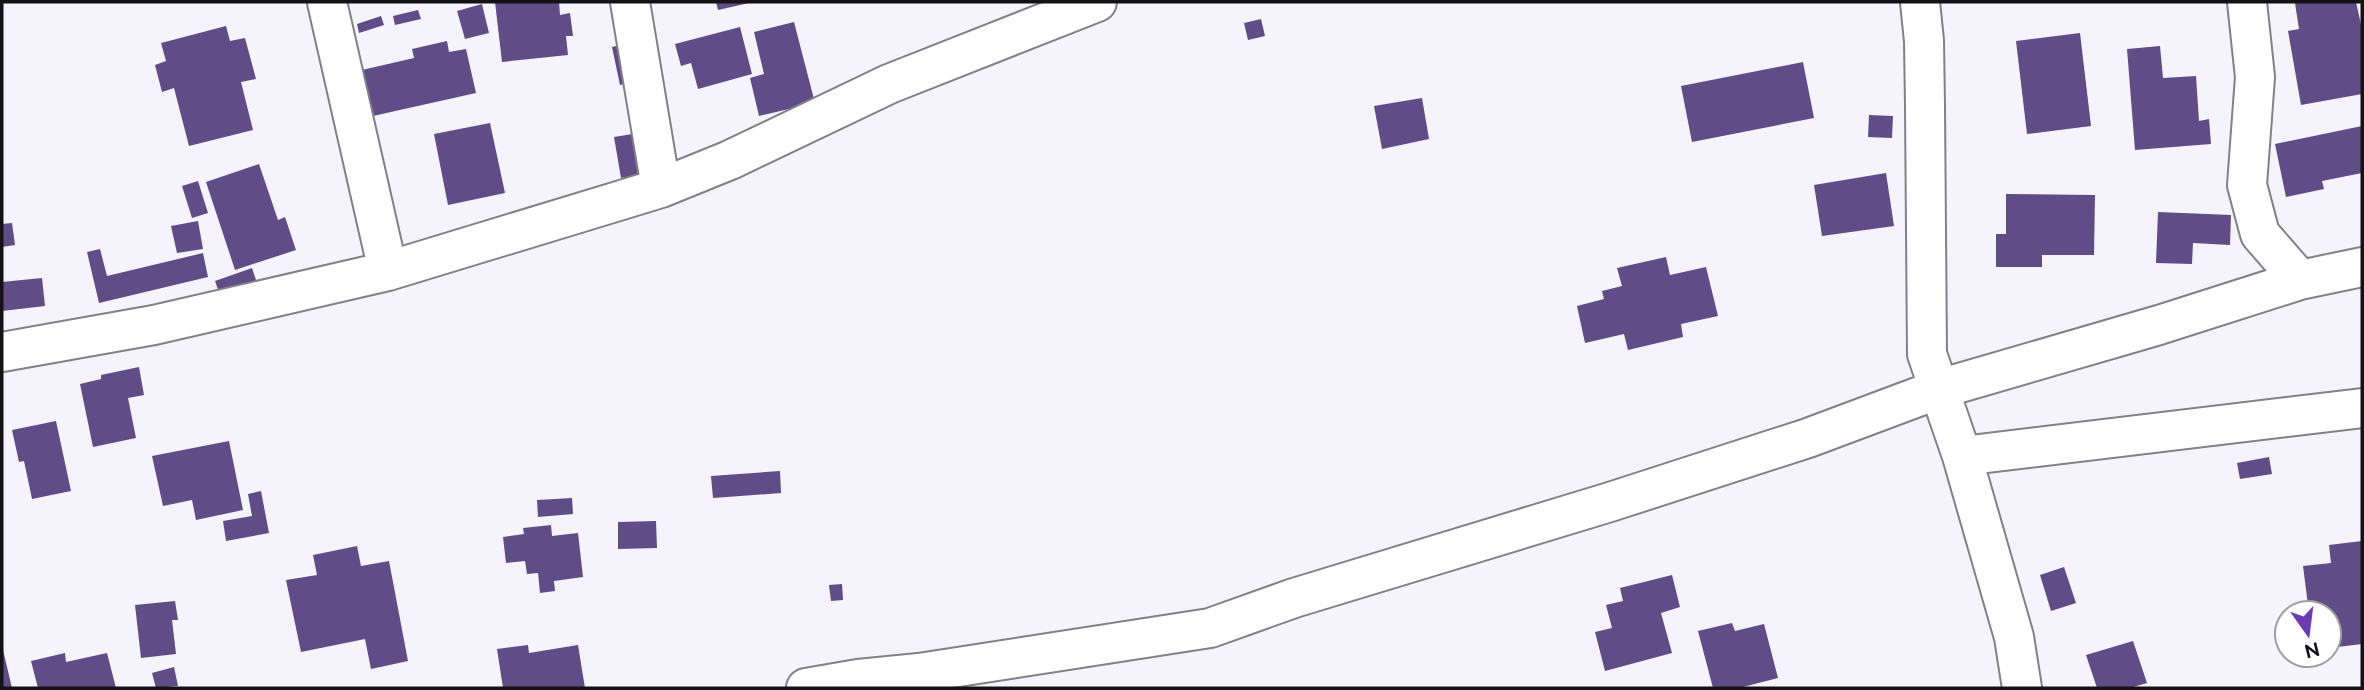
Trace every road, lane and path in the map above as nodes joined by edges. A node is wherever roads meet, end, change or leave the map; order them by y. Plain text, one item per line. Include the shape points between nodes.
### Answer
1 (327, 2) edge
2 (630, 2) edge
3 (1097, 2) edge
4 (1920, 2) edge
5 (2247, 2) edge
6 (661, 188) junction
7 (2362, 267) edge
8 (388, 271) junction
9 (2300, 280) junction
10 (2, 352) edge
11 (1939, 388) junction
12 (2362, 408) edge
13 (1962, 456) junction
14 (921, 681) edge
15 (806, 688) edge
16 (2022, 688) edge

1 - 8 street
2 - 6 street
3 - 6 street via 890,84
4 - 11 street via 1927,354
5 - 9 street via 2255,77 2247,184 2260,234
6 - 8 street
7 - 9 street
8 - 10 street via 154,325
9 - 11 street
11 - 13 street
11 - 14 street via 1808,438 1210,628
12 - 13 street
13 - 16 street via 2014,637
14 - 15 street via 858,679

